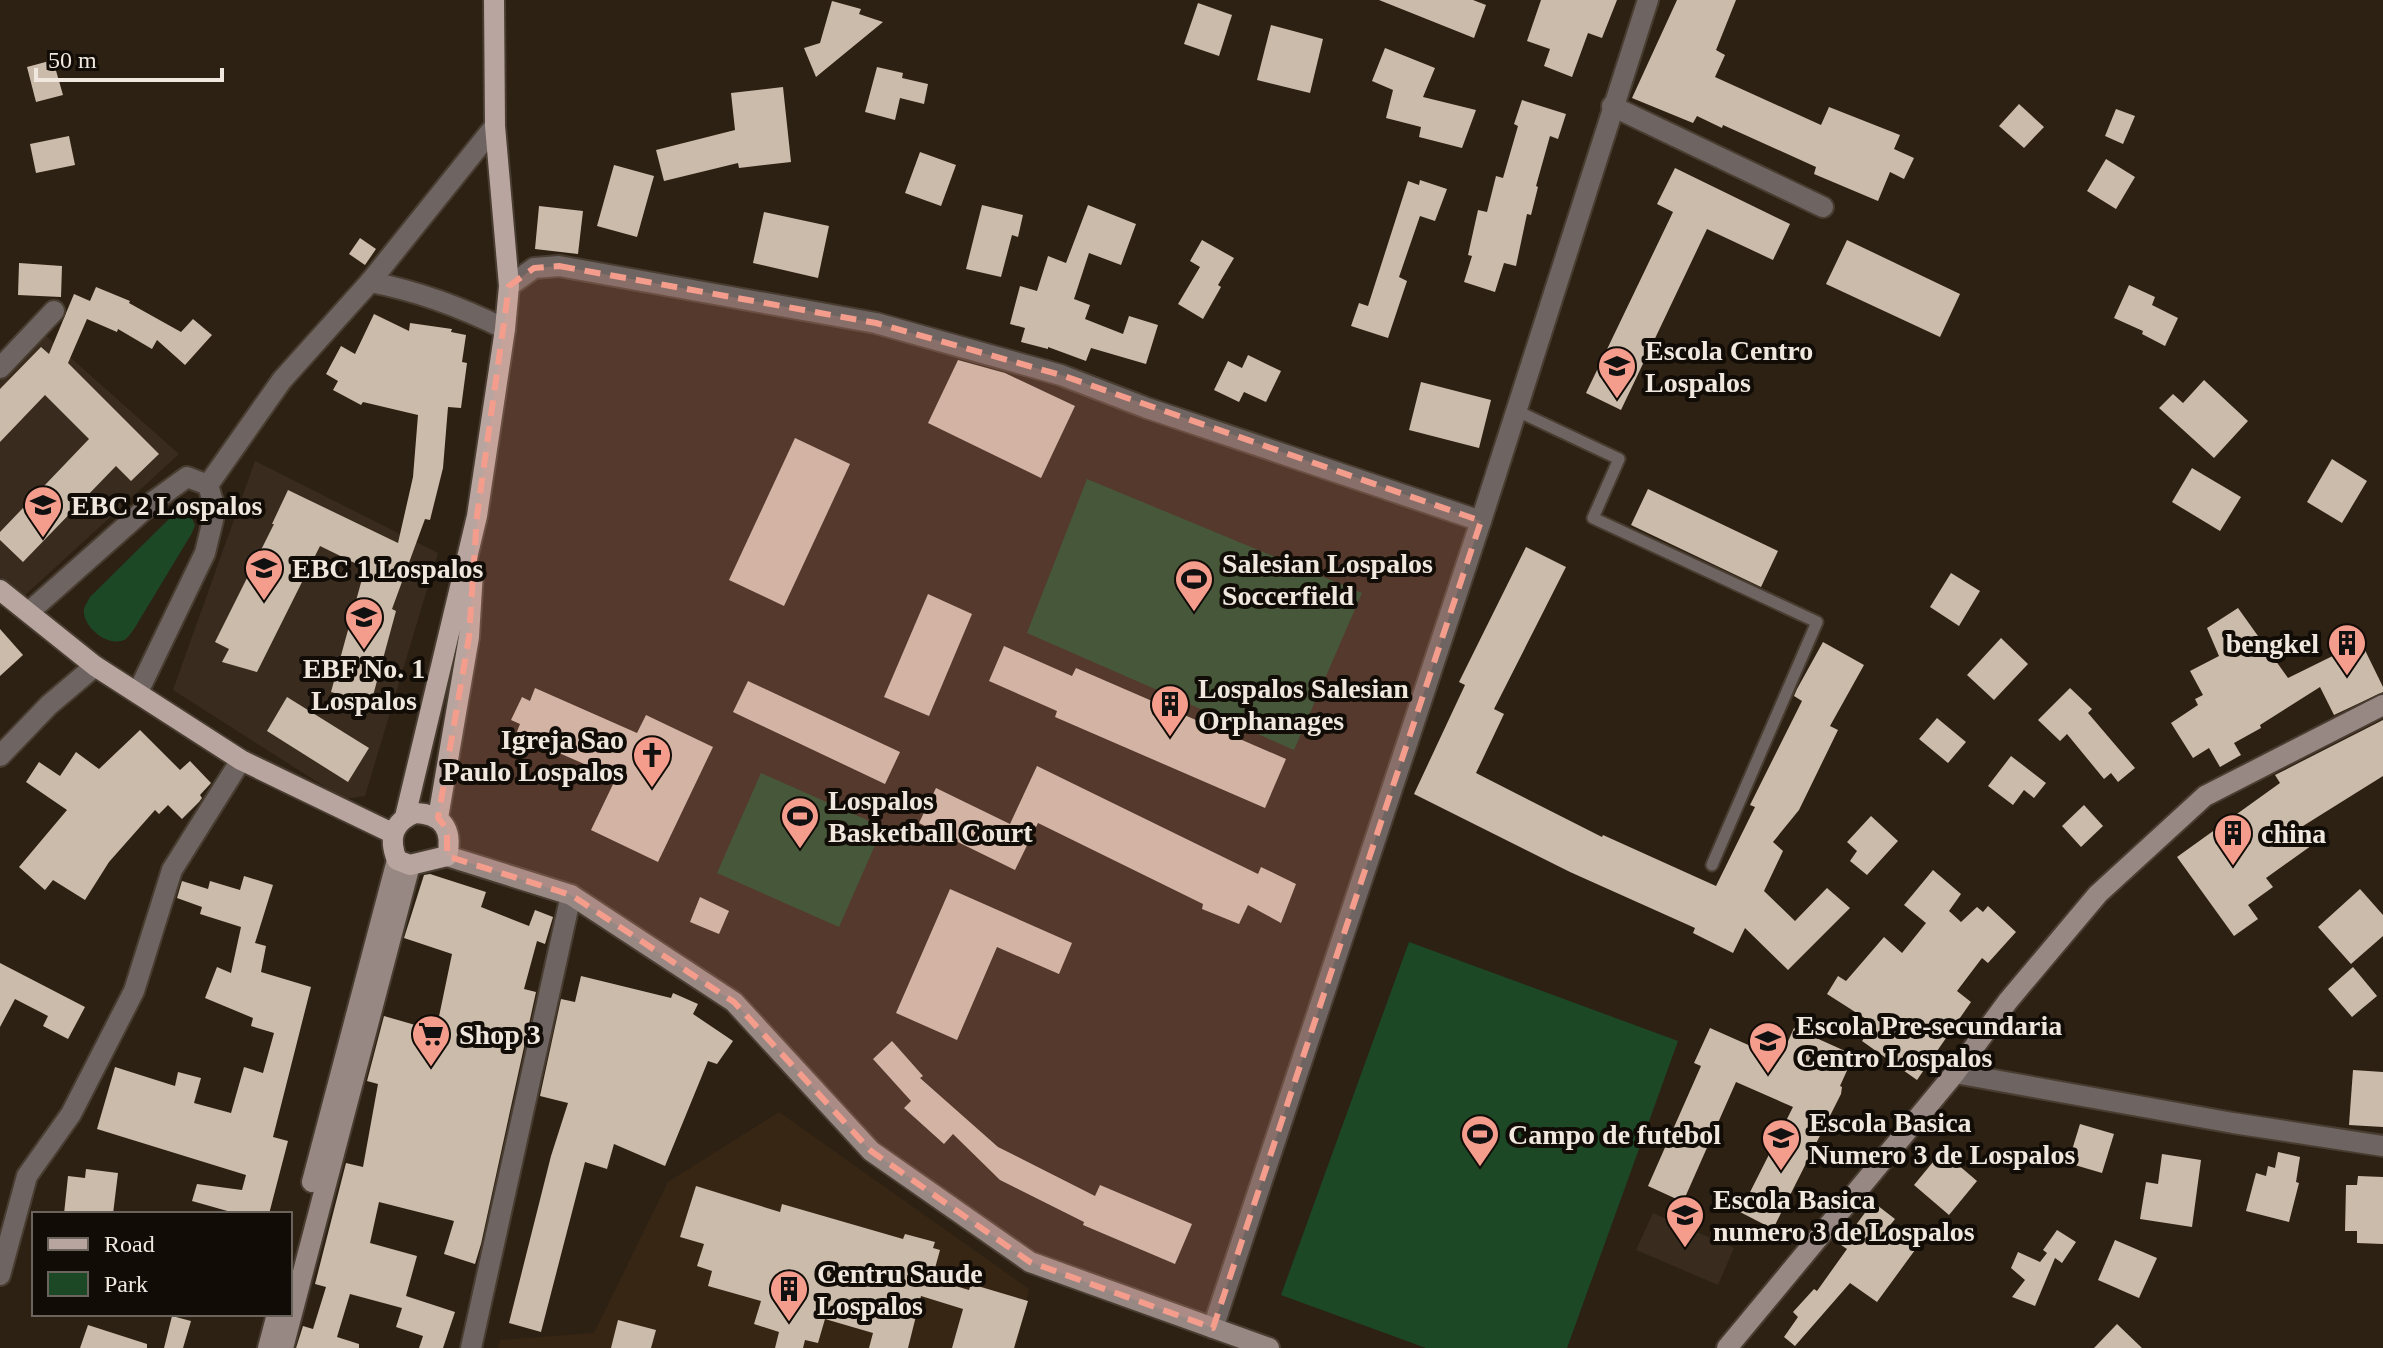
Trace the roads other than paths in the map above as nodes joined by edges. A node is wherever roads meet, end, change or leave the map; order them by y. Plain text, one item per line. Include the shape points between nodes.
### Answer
1 (494, 0) edge
2 (1648, 0) edge
3 (1612, 106) junction
4 (495, 126) junction
5 (1823, 207) dead end
6 (370, 282) junction
7 (509, 286) junction
8 (54, 311) dead end
9 (505, 329) junction
10 (0, 368) edge
11 (1517, 411) junction
12 (208, 485) junction
13 (477, 516) junction
14 (1481, 521) junction
15 (0, 590) edge
16 (29, 612) junction
17 (95, 666) junction
18 (138, 692) junction
19 (2383, 705) edge
20 (0, 756) edge
21 (241, 760) junction
22 (438, 818) junction
23 (399, 825) junction
24 (447, 856) junction
25 (403, 863) junction
26 (1712, 865) dead end
27 (571, 895) junction
28 (1955, 1073) junction
29 (2383, 1146) edge
30 (292, 1256) edge
31 (0, 1275) edge
32 (292, 1312) edge
33 (276, 1316) edge
34 (291, 1316) edge
35 (1213, 1328) junction
36 (268, 1348) edge
37 (283, 1348) edge
38 (471, 1348) edge
39 (1269, 1348) edge
40 (1727, 1348) edge

1 - 4 main road
2 - 3 street
3 - 5 street
3 - 11 street
4 - 6 street
4 - 7 main road
6 - 9 street via 469,310
6 - 12 street via 282,380
7 - 9 main road
7 - 14 street via 534,268 559,266 876,323 1061,375
8 - 10 street
9 - 13 main road
11 - 14 street
11 - 26 lane via 1619,459 1593,518 1817,622
12 - 16 street via 187,477
12 - 18 street via 213,520 205,553
13 - 22 main road via 469,637
13 - 23 main road
14 - 35 street
15 - 16 main road
16 - 17 main road
17 - 18 main road
17 - 20 street
18 - 21 main road
19 - 28 street via 2205,796 2098,894
21 - 23 main road
21 - 31 street via 172,870 134,991 71,1114 27,1176
22 - 23 main road via 415,813
22 - 24 main road via 447,829
23 - 25 main road via 392,847
24 - 25 main road
24 - 27 street
25 - 30 street
25 - 32 street
27 - 35 street via 734,1002 871,1151 1030,1262
27 - 38 street
28 - 29 street
28 - 40 street
33 - 36 street
34 - 37 street
35 - 39 street

